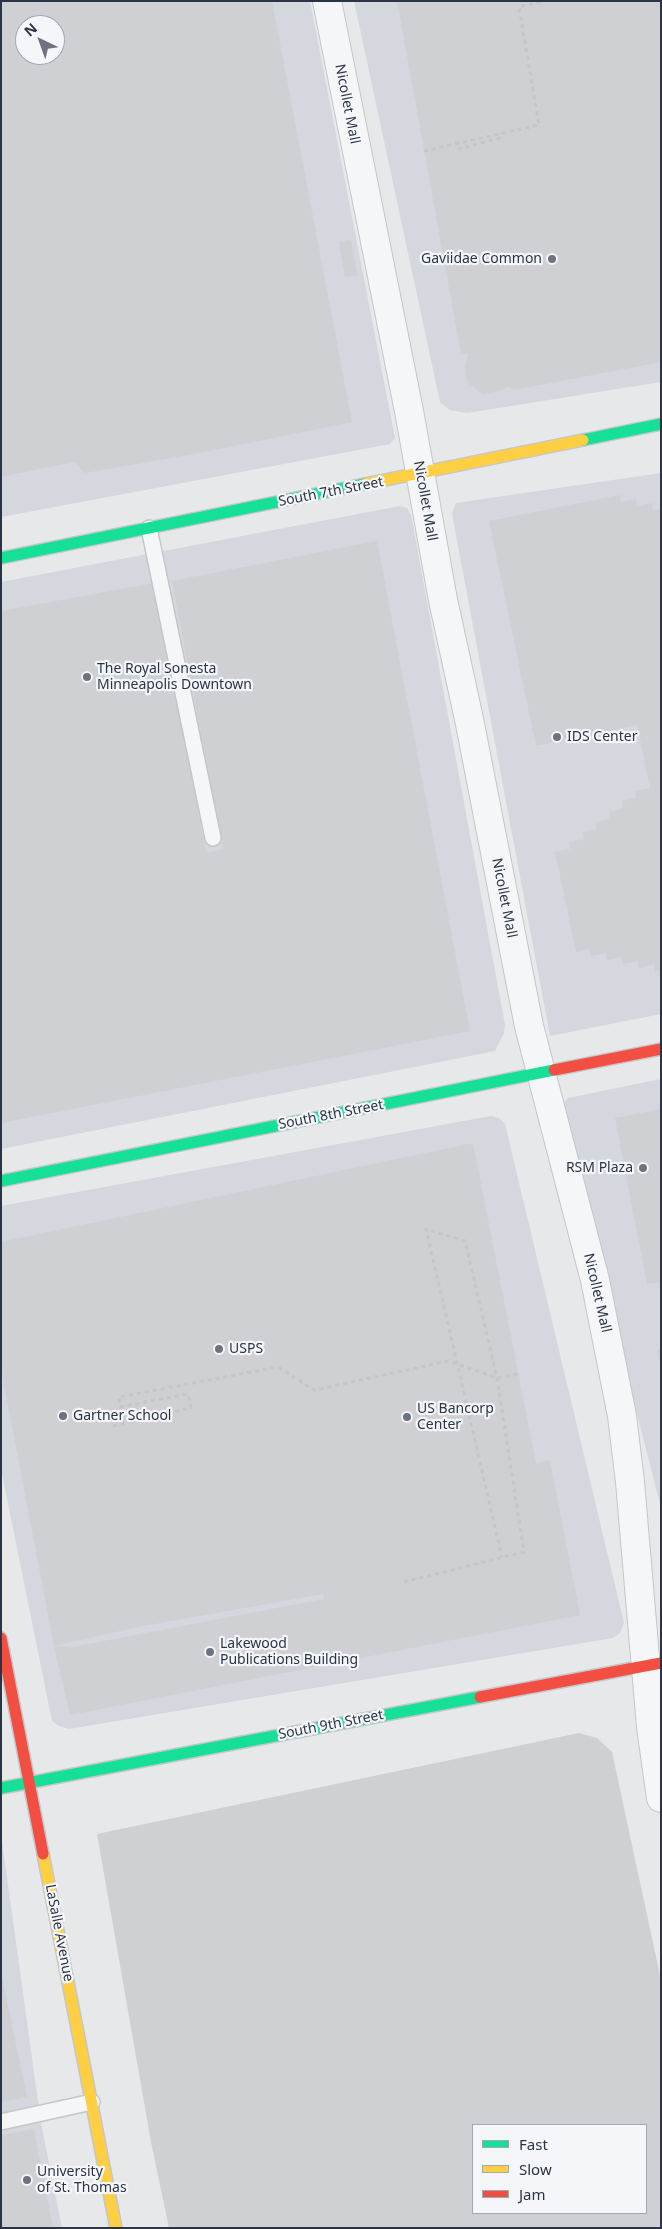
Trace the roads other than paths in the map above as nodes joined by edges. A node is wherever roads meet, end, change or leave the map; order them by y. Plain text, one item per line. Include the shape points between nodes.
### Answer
1 (327, 1) edge
2 (661, 424) edge
3 (420, 474) junction
4 (149, 528) junction
5 (1, 558) edge
6 (213, 838) dead end
7 (661, 1048) edge
8 (541, 1072) junction
9 (1, 1181) edge
10 (1, 1638) edge
11 (653, 1665) edge
12 (30, 1783) junction
13 (1, 1788) edge
14 (661, 1798) edge
15 (92, 2102) junction
16 (1, 2122) edge
17 (116, 2228) edge

1 - 3 street, Nicollet Mall
2 - 3 main road, South 7th Street
3 - 4 main road, South 7th Street
3 - 8 street, Nicollet Mall via 529,1026
4 - 5 main road, South 7th Street
4 - 6 lane
7 - 8 main road, South 8th Street
8 - 9 main road, South 8th Street
8 - 11 street, Nicollet Mall via 595,1280 622,1416
10 - 12 main road, LaSalle Avenue
11 - 12 main road, South 9th Street
11 - 14 street, Nicollet Mall via 651,1727
12 - 13 main road, South 9th Street
12 - 15 main road, LaSalle Avenue
15 - 16 lane
15 - 17 main road, LaSalle Avenue

